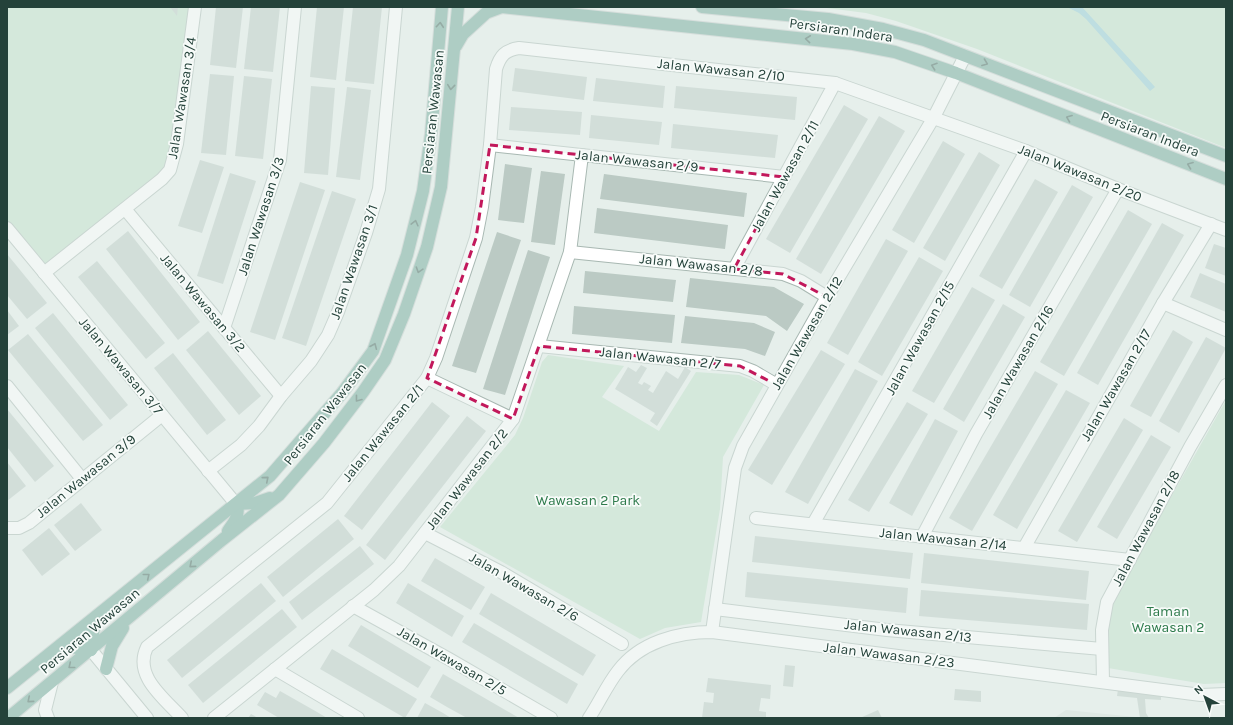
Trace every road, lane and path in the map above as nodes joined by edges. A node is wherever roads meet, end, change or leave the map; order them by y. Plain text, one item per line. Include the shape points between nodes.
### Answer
1 (195, 7) edge
2 (295, 7) edge
3 (396, 7) edge
4 (442, 7) edge
5 (458, 7) edge
6 (502, 7) edge
7 (702, 7) edge
8 (454, 49) junction
9 (503, 54) joint
10 (966, 56) junction
11 (956, 73) junction
12 (835, 83) junction
13 (934, 117) junction
14 (490, 145) junction
15 (1026, 151) junction
16 (582, 155) junction
17 (1226, 156) edge
18 (784, 177) junction
19 (1226, 179) edge
20 (1118, 189) junction
21 (125, 209) junction
22 (1211, 224) junction
23 (7, 228) edge
24 (1226, 230) edge
25 (570, 252) junction
26 (734, 269) junction
27 (44, 274) junction
28 (827, 297) junction
29 (1163, 303) junction
30 (224, 328) junction
31 (1226, 330) edge
32 (539, 346) junction
33 (427, 378) junction
34 (777, 385) junction
35 (1226, 385) edge
36 (7, 386) edge
37 (281, 396) junction
38 (162, 414) junction
39 (513, 419) junction
40 (208, 471) junction
41 (82, 479) junction
42 (278, 495) junction
43 (236, 504) junction
44 (756, 518) dead end
45 (813, 524) junction
46 (7, 528) edge
47 (425, 532) junction
48 (922, 537) junction
49 (222, 540) junction
50 (1024, 548) junction
51 (1130, 560) junction
52 (353, 606) junction
53 (715, 609) junction
54 (132, 616) junction
55 (95, 618) junction
56 (712, 632) junction
57 (622, 644) dead end
58 (58, 648) junction
59 (1102, 649) junction
60 (91, 650) junction
61 (106, 669) junction
62 (275, 669) junction
63 (52, 682) junction
64 (1103, 682) junction
65 (7, 688) edge
66 (1226, 694) edge
67 (8, 718) edge
68 (48, 718) edge
69 (147, 718) edge
70 (182, 718) edge
71 (214, 718) edge
72 (358, 718) edge
73 (551, 718) edge
74 (589, 718) edge

1 - 21 street, Jalan Wawasan 3/4 via 174,159 170,170 162,179
2 - 30 street, Jalan Wawasan 3/3 via 280,160
3 - 37 street, Jalan Wawasan 3/1 via 379,189 374,208 328,335 312,361
43 -> 4 main road, Persiaran Wawasan via 270,476 342,393 372,351 407,255 423,191 431,134
5 - 8 main road, Persiaran Wawasan
6 - 8 main road via 486,12 462,34
11 -> 6 main road, Persiaran Indera via 895,52 872,47
7 - 10 main road, Persiaran Indera via 828,19 883,29 924,40
8 -> 42 main road, Persiaran Wawasan via 441,187 427,246 404,314 385,360 363,392 324,443
9 - 12 street, Jalan Wawasan 2/10 via 510,49 519,48
9 - 14 street, Jalan Wawasan 2/1 via 496,69
10 - 11 street, Jalan Wawasan 2/12
10 -> 17 main road, Persiaran Indera
11 - 13 street, Jalan Wawasan 2/12
19 -> 11 main road, Persiaran Indera
12 - 13 street, Jalan Wawasan 2/10
12 - 18 street, Jalan Wawasan 2/11
13 - 15 street, Jalan Wawasan 2/20
13 - 28 street, Jalan Wawasan 2/12
14 - 16 street, Jalan Wawasan 2/9
14 - 33 street, Jalan Wawasan 2/1 via 476,238
15 - 20 street, Jalan Wawasan 2/20
15 - 45 street, Jalan Wawasan 2/15
16 - 18 street, Jalan Wawasan 2/9
16 - 25 street, Jalan Wawasan 2/2
18 - 26 street, Jalan Wawasan 2/11
20 - 22 street, Jalan Wawasan 2/20
20 - 48 street, Jalan Wawasan 2/16 via 976,434
21 - 27 street, Jalan Wawasan 3/4
21 - 30 street, Jalan Wawasan 3/2
22 - 24 street, Jalan Wawasan 2/20
22 - 29 street, Jalan Wawasan 2/17
23 - 27 street, Jalan Wawasan 3/7
25 - 26 street, Jalan Wawasan 2/8
25 - 32 street, Jalan Wawasan 2/2
26 - 28 street, Jalan Wawasan 2/8 via 783,274
27 - 38 street, Jalan Wawasan 3/7
28 - 34 street, Jalan Wawasan 2/12
29 - 31 street
29 - 50 street, Jalan Wawasan 2/17
30 - 37 street, Jalan Wawasan 3/2
32 - 34 street, Jalan Wawasan 2/7 via 740,366
32 - 39 street, Jalan Wawasan 2/2
33 - 39 street
33 - 70 street, Jalan Wawasan 2/1 via 327,503 147,647 143,662 146,676 150,684
34 - 53 street, Jalan Wawasan 2/12 via 743,446 735,468
35 - 51 street, Jalan Wawasan 2/18
36 - 41 street
37 - 40 street, Jalan Wawasan 3/1 via 241,445
38 - 40 street, Jalan Wawasan 3/7
38 - 41 street, Jalan Wawasan 3/9
39 - 47 street, Jalan Wawasan 2/2
40 - 43 street, Jalan Wawasan 3/7
41 - 46 street, Jalan Wawasan 3/9 via 29,523 19,528
42 - 43 main road via 255,504
42 - 49 main road, Persiaran Wawasan
43 - 49 main road via 237,517
55 -> 43 main road, Persiaran Wawasan
44 - 45 street, Jalan Wawasan 2/14
45 - 48 street, Jalan Wawasan 2/14
47 - 52 street, Jalan Wawasan 2/2 via 398,566
47 - 57 street, Jalan Wawasan 2/6 via 501,572
48 - 50 street, Jalan Wawasan 2/14
49 -> 54 main road, Persiaran Wawasan
50 - 51 street, Jalan Wawasan 2/14
51 - 59 street, Jalan Wawasan 2/18 via 1107,602
52 - 62 street, Jalan Wawasan 2/2
52 - 73 street, Jalan Wawasan 2/5
53 - 56 street, Jalan Wawasan 2/12
53 - 59 street, Jalan Wawasan 2/13 via 887,630
54 - 60 main road, Persiaran Wawasan
54 - 61 main road via 112,646
55 - 58 main road, Persiaran Wawasan
55 - 60 main road
56 - 64 street, Jalan Wawasan 2/23
56 - 74 street, Jalan Wawasan 2/23 via 680,634 660,641 627,661
58 - 60 main road
58 - 65 main road, Persiaran Wawasan
59 - 64 street, Jalan Wawasan 2/18
60 - 61 street
60 -> 63 main road, Persiaran Wawasan
61 - 69 street
62 - 71 street, Jalan Wawasan 2/2
62 - 72 street
63 -> 67 main road, Persiaran Wawasan
63 - 68 street via 45,710
64 - 66 street, Jalan Wawasan 2/23 via 1201,695

